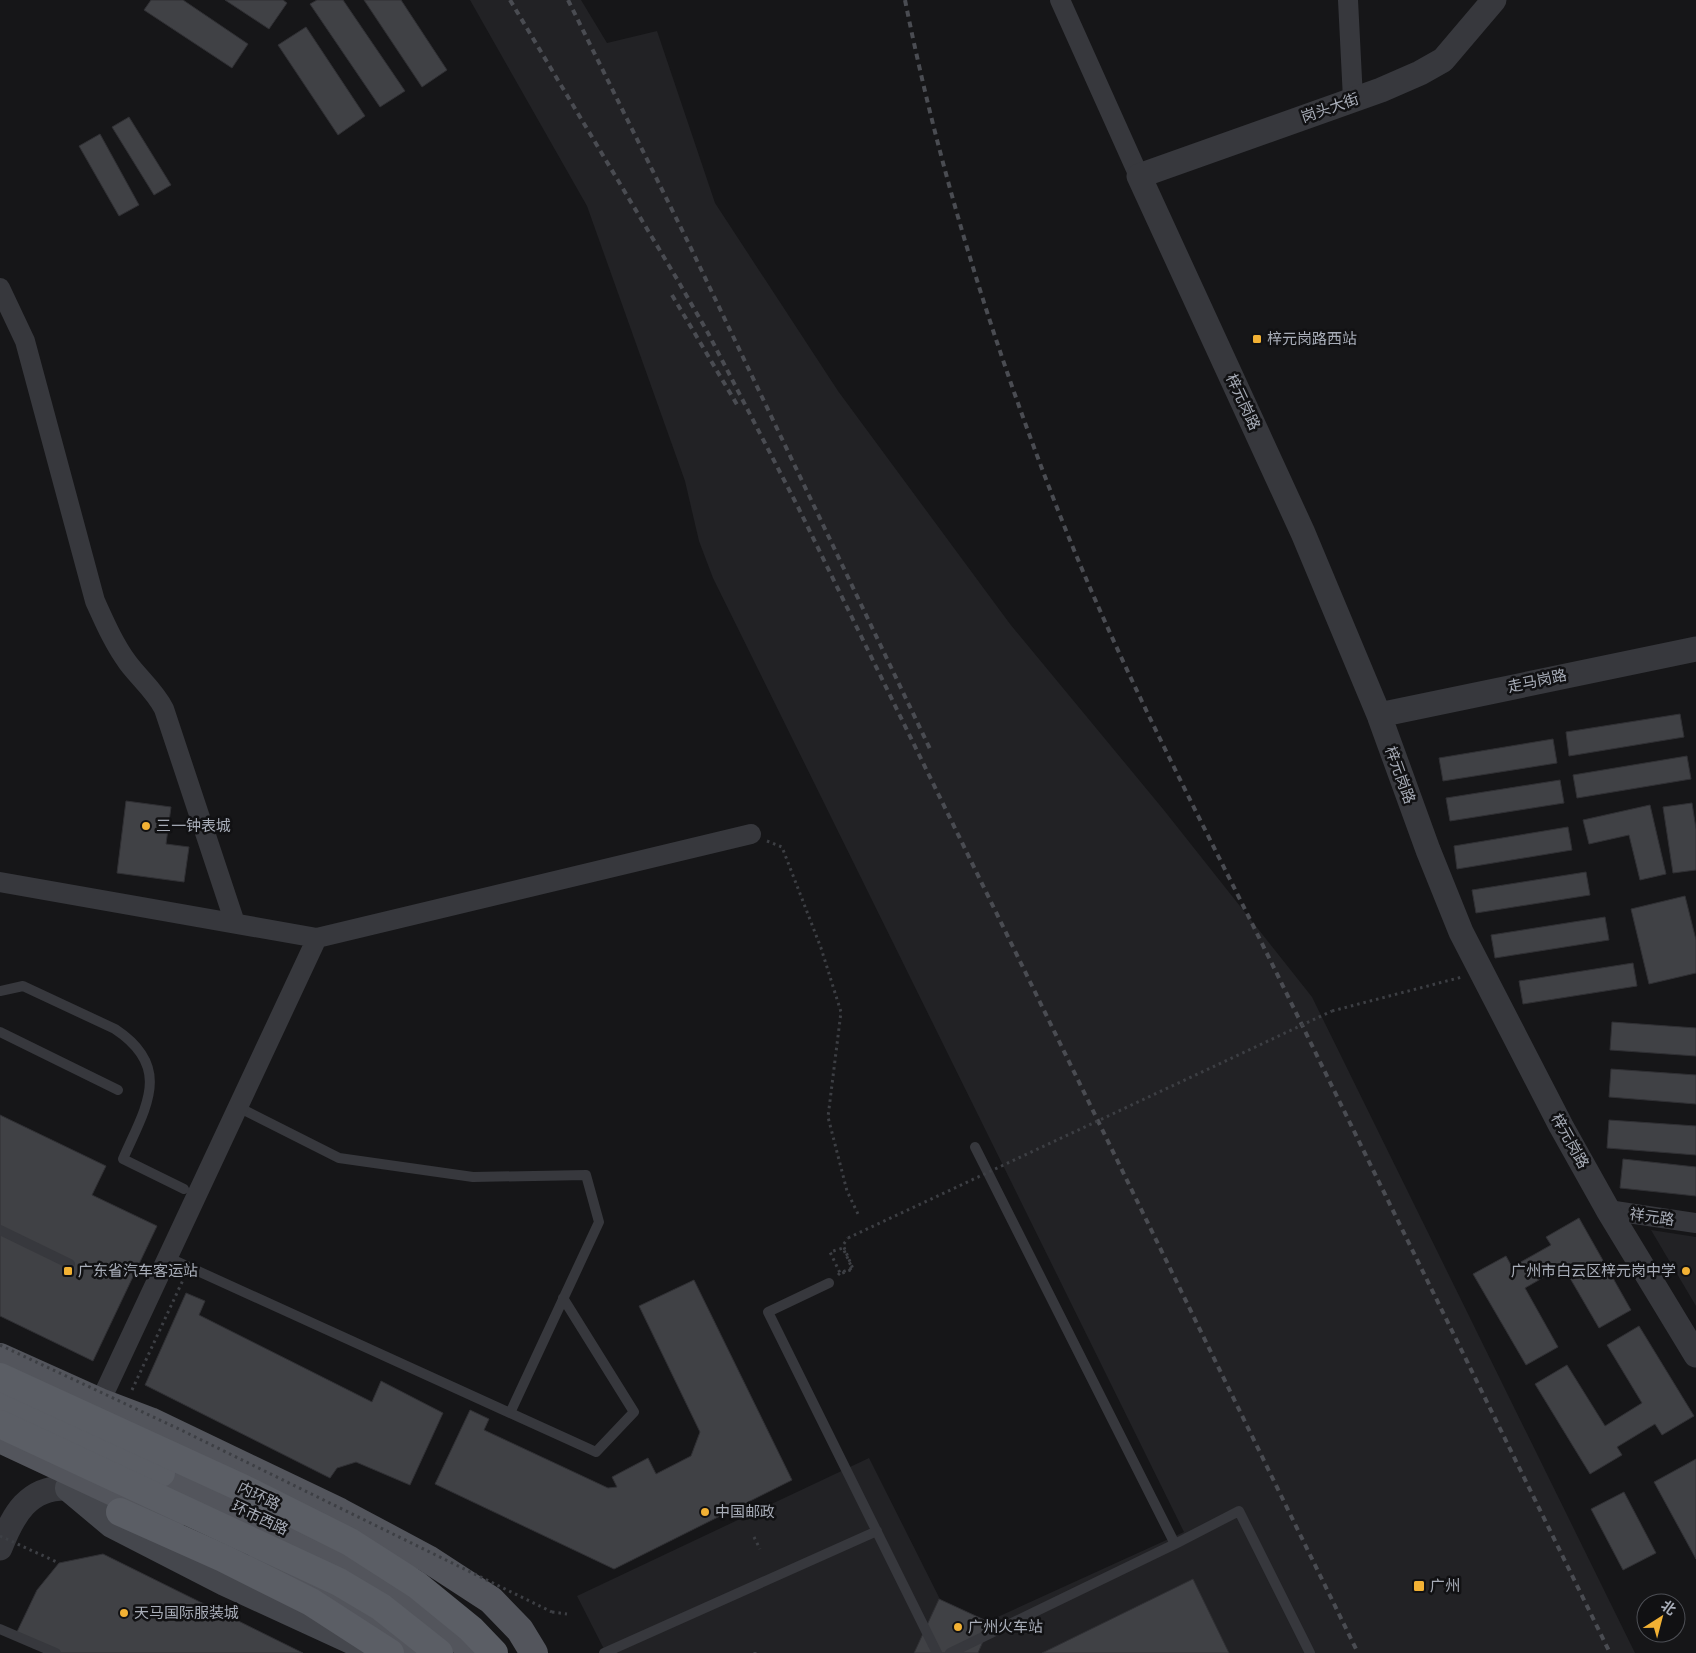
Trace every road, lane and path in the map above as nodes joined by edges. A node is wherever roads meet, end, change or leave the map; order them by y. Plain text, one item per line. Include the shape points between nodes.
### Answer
1 (1060, 0) edge
2 (1348, 0) edge
3 (1494, 0) edge
4 (1353, 100) junction
5 (1139, 176) junction
6 (0, 288) edge
7 (1696, 649) edge
8 (1379, 716) junction
9 (750, 834) joint
10 (0, 882) edge
11 (235, 923) junction
12 (317, 938) junction
13 (1480, 972) junction
14 (0, 991) edge
15 (0, 1032) edge
16 (118, 1090) dead end
17 (238, 1107) junction
18 (974, 1147) dead end
19 (184, 1189) dead end
20 (1608, 1210) junction
21 (858, 1214) dead end
22 (1696, 1223) edge
23 (0, 1230) edge
24 (168, 1257) junction
25 (70, 1264) dead end
26 (189, 1266) junction
27 (840, 1273) junction
28 (829, 1284) joint
29 (563, 1298) junction
30 (1696, 1355) edge
31 (0, 1357) edge
32 (0, 1377) edge
33 (0, 1394) edge
34 (0, 1402) edge
35 (113, 1403) junction
36 (510, 1413) junction
37 (5, 1436) edge
38 (161, 1473) junction
39 (69, 1488) junction
40 (120, 1512) joint
41 (877, 1531) junction
42 (0, 1536) edge
43 (754, 1537) dead end
44 (1175, 1544) junction
45 (0, 1548) edge
46 (760, 1549) dead end
47 (59, 1563) dead end
48 (503, 1610) junction
49 (552, 1612) dead end
50 (567, 1614) dead end
51 (0, 1629) edge
52 (478, 1648) edge
53 (56, 1653) edge
54 (378, 1653) edge
55 (390, 1653) edge
56 (416, 1653) edge
57 (439, 1653) edge
58 (515, 1653) edge
59 (534, 1653) edge
60 (604, 1653) edge
61 (937, 1653) edge
62 (950, 1653) edge
63 (1310, 1653) edge

1 - 5 street
2 - 4 street
3 - 4 street, 岗头大街 via 1443,60
4 - 5 street, 岗头大街
5 - 8 street, 梓元岗路 via 1302,533
6 - 11 street via 25,341 95,601 112,639 156,694 164,709
7 - 8 street, 走马岗路
8 - 13 street, 梓元岗路 via 1437,875
9 - 12 street
9 - 21 path via 782,847 821,948 841,1012 828,1118 847,1191
10 - 11 street
11 - 12 street
12 - 17 street
13 - 20 street, 梓元岗路
13 - 27 path, bridge via 1332,1011 848,1238 843,1245 853,1269
14 - 19 lane via 23,986 128,1038 147,1060 150,1096 122,1159
15 - 16 lane
17 - 24 street
17 - 29 lane via 339,1158 473,1177 586,1175 599,1222
18 - 44 lane
20 - 22 street, 祥元路
20 - 30 street, 梓元岗路
23 - 25 lane
24 - 26 lane
24 - 35 street
26 - 35 path via 175,1297
26 - 36 lane
27 - 27 path via 830,1252 844,1248 852,1268
27 - 28 path
28 - 41 lane via 768,1312
29 - 36 lane
29 - 36 lane via 634,1412 596,1452
31 - 35 main road
32 - 52 highway, 内环路, bridge via 242,1488 350,1542 417,1585 471,1629
33 - 38 main road, 环市西路
34 - 38 highway
35 - 48 main road via 394,1540 471,1585
37 - 39 main road
37 - 56 main road via 294,1576 344,1604
37 - 57 highway, bridge via 339,1582 381,1607
38 - 52 main road, 环市西路 via 405,1587
39 - 40 main road
39 - 45 street via 55,1487 30,1500 12,1522
39 - 54 main road via 112,1524 225,1582
40 - 55 highway via 311,1602
41 - 60 lane
41 - 61 lane
42 - 47 path, bridge
43 - 46 path
44 - 62 lane
44 - 63 lane via 1239,1512
48 - 52 main road
48 - 59 main road
49 - 50 path
51 - 53 lane
52 - 58 main road, 环市西路

